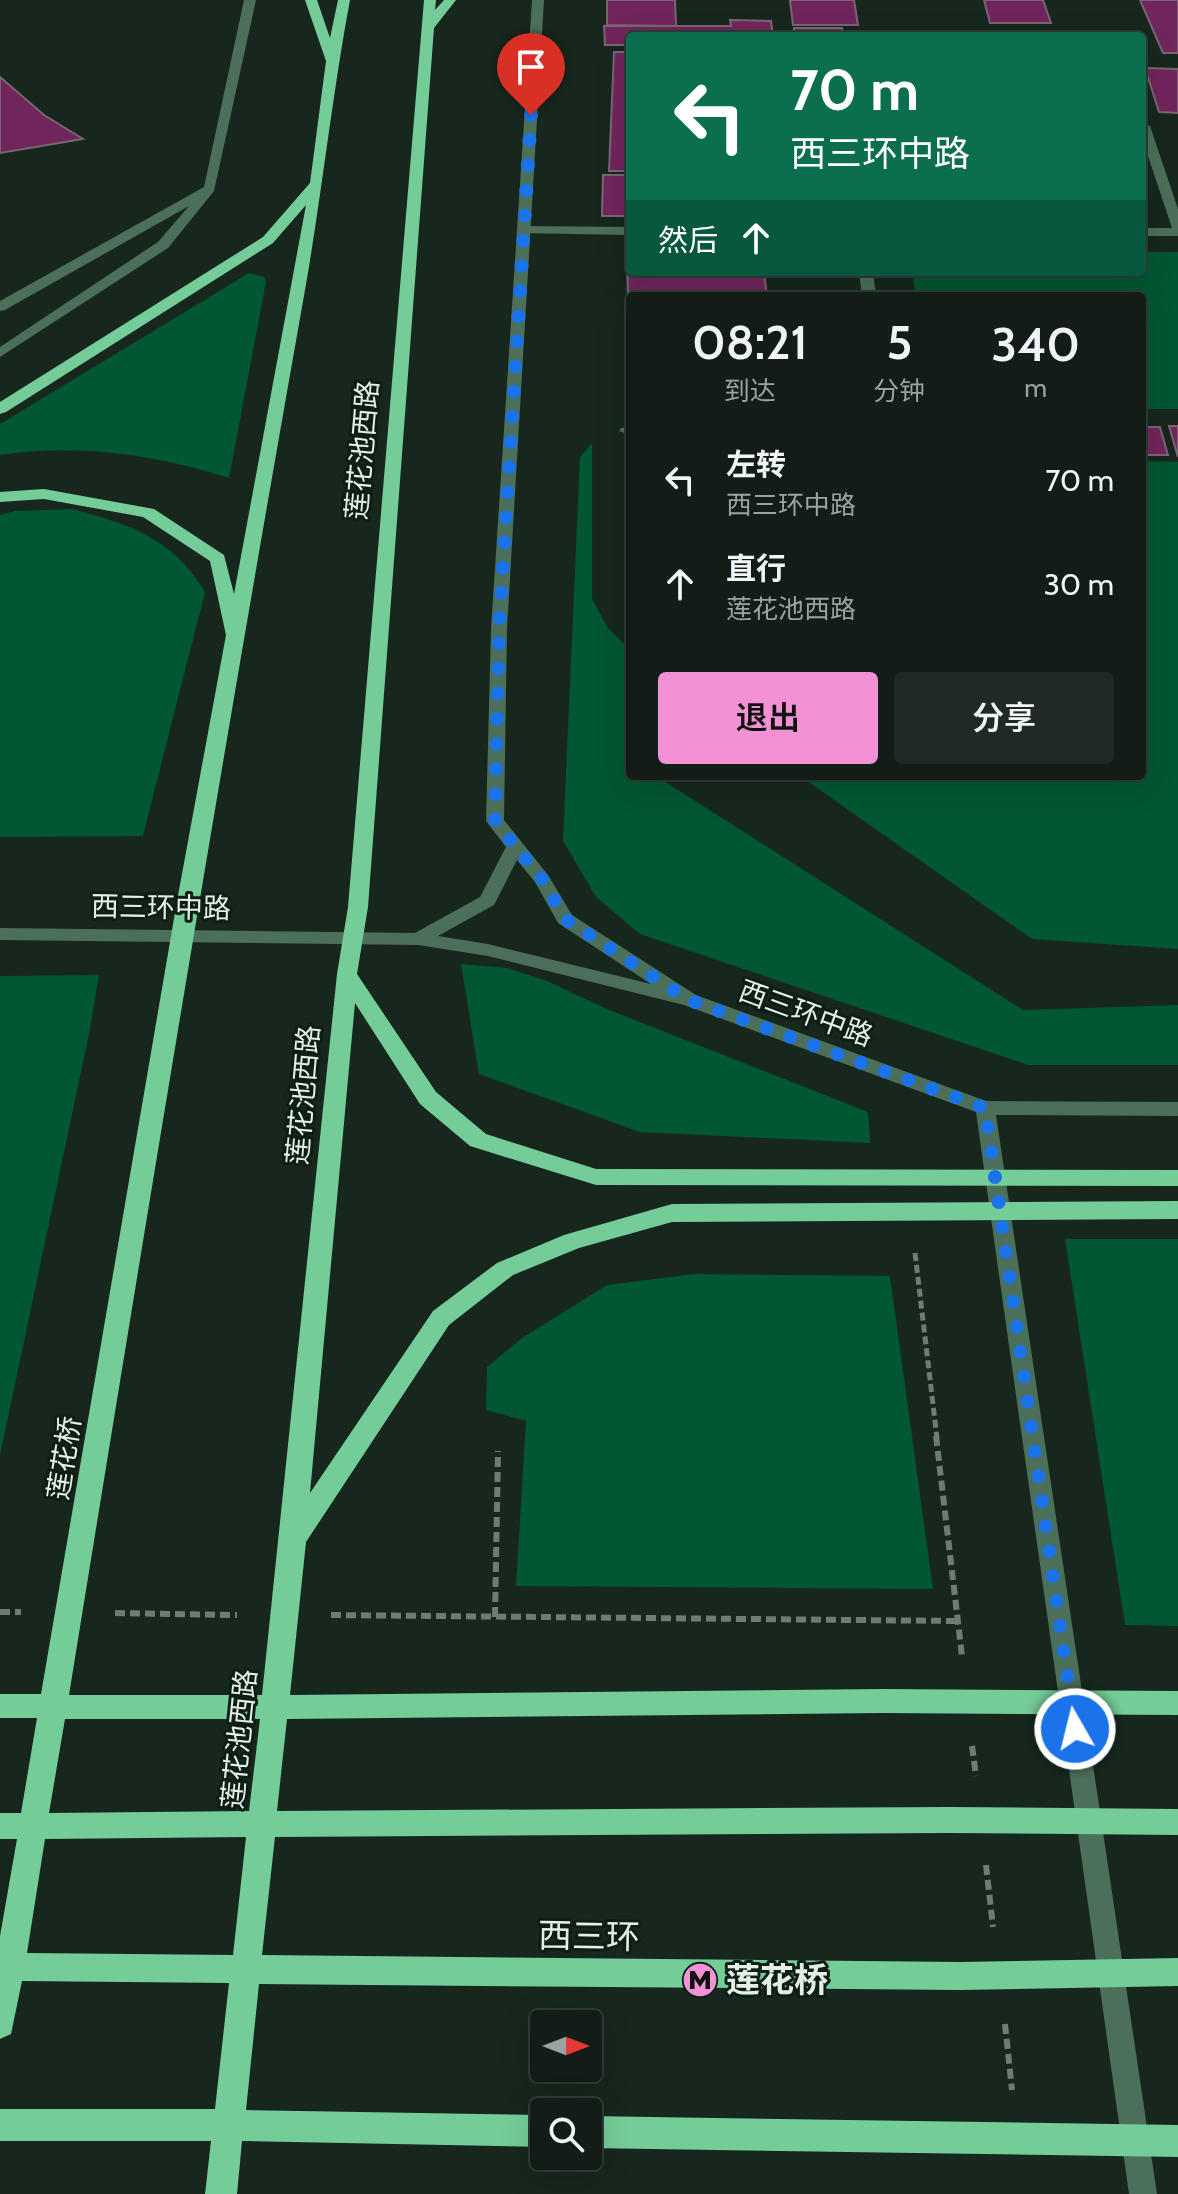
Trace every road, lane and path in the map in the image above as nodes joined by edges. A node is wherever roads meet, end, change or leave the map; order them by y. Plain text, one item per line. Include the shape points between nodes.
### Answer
1 (250, 0) edge
2 (311, 0) edge
3 (344, 0) edge
4 (430, 0) edge
5 (450, 0) edge
6 (538, 0) edge
7 (427, 28) junction
8 (332, 62) junction
9 (1146, 132) edge
10 (317, 182) junction
11 (210, 188) junction
12 (523, 230) junction
13 (1178, 230) edge
14 (626, 231) edge
15 (1146, 232) edge
16 (0, 307) edge
17 (0, 353) edge
18 (0, 409) edge
19 (0, 497) edge
20 (235, 646) junction
21 (514, 849) junction
22 (0, 934) edge
23 (418, 939) junction
24 (347, 974) junction
25 (689, 1000) junction
26 (985, 1108) junction
27 (1178, 1109) edge
28 (1178, 1178) edge
29 (1178, 1210) edge
30 (914, 1245) dead end
31 (498, 1451) dead end
32 (293, 1541) junction
33 (0, 1612) edge
34 (32, 1612) dead end
35 (112, 1613) dead end
36 (239, 1615) dead end
37 (319, 1615) dead end
38 (495, 1617) junction
39 (958, 1621) junction
40 (963, 1668) dead end
41 (1178, 1703) edge
42 (0, 1706) edge
43 (971, 1730) dead end
44 (978, 1792) dead end
45 (1178, 1822) edge
46 (0, 1826) edge
47 (985, 1853) dead end
48 (994, 1931) dead end
49 (0, 1967) edge
50 (1178, 1972) edge
51 (1003, 2008) dead end
52 (0, 2024) edge
53 (1014, 2101) dead end
54 (0, 2125) edge
55 (530, 2131) edge
56 (602, 2132) edge
57 (1178, 2141) edge
58 (221, 2194) edge
59 (1143, 2194) edge

1 - 11 street
2 - 8 highway
3 - 8 highway
4 - 7 highway, 莲花池西路
5 - 7 highway
6 - 12 street
7 - 24 highway, 莲花池西路 via 358,907
8 - 10 highway
9 - 13 street
10 - 18 highway via 268,240
10 - 20 highway
11 - 16 street
11 - 17 street via 163,245
12 - 14 street
12 - 21 street via 499,629 495,806 495,821
13 - 15 street
19 - 20 highway via 44,494 148,513 218,559
20 - 52 highway, 莲花桥 via 187,901
21 - 23 street, 西三环中路 via 487,901
21 - 25 street via 542,879 565,919
22 - 23 street, 西三环中路
23 - 25 street, 西三环中路 via 488,950
24 - 28 highway via 428,1098 478,1140 596,1177
24 - 32 highway, 莲花池西路
25 - 26 street, 西三环中路
26 - 27 street, 西三环中路
26 - 59 street
29 - 32 highway via 672,1213 572,1241 505,1269 441,1318
30 - 39 path
31 - 38 path
32 - 58 highway, 莲花池西路
33 - 34 path
35 - 36 path
37 - 38 path
38 - 39 path
39 - 40 path
41 - 42 highway
43 - 44 path
45 - 46 highway
47 - 48 path
49 - 50 highway, 西三环 via 960,1976
51 - 53 path
54 - 55 highway
56 - 57 highway

